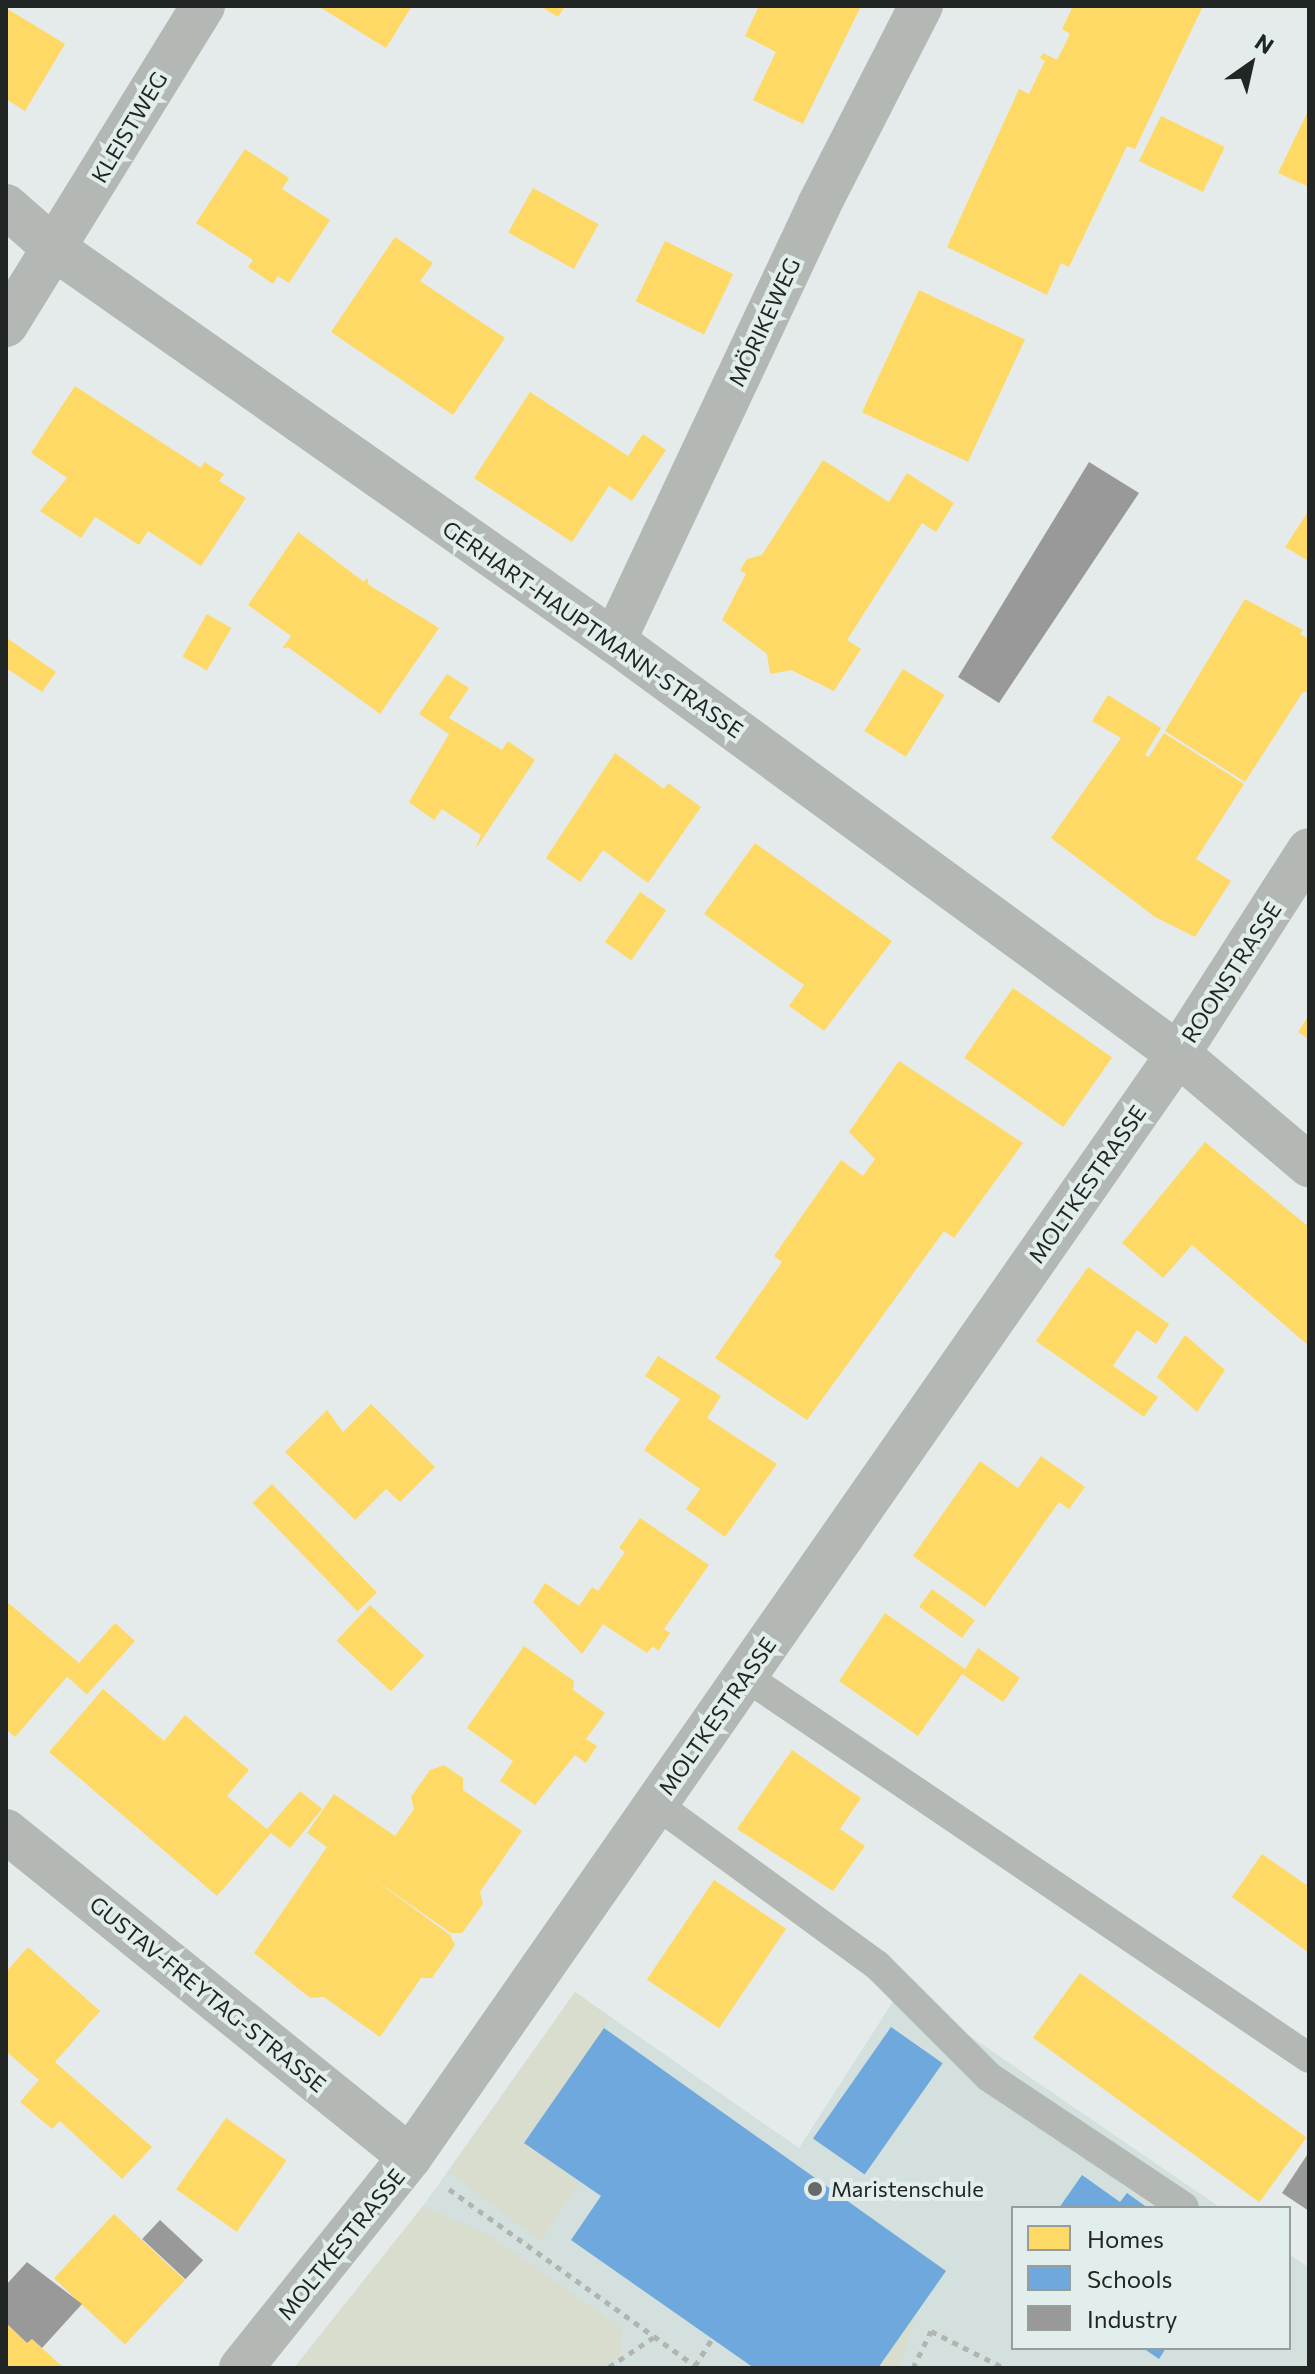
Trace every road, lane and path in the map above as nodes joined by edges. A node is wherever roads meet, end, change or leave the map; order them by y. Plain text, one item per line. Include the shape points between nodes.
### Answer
1 (203, 6) edge
2 (921, 6) edge
3 (6, 206) edge
4 (55, 249) junction
5 (6, 325) edge
6 (614, 641) junction
7 (1309, 850) edge
8 (1178, 1054) junction
9 (1309, 1165) edge
10 (745, 1676) junction
11 (656, 1804) junction
12 (6, 1831) edge
13 (1309, 2058) edge
14 (410, 2157) junction
15 (1182, 2206) edge
16 (654, 2337) junction
17 (712, 2339) dead end
18 (609, 2367) edge
19 (697, 2367) edge
20 (241, 2368) edge
21 (913, 2368) edge
22 (1004, 2368) edge

1 - 4 street, KLEISTWEG
2 - 6 street, MÖRIKEWEG via 819,205
3 - 4 street, GERHART-HAUPTMANN-STRASSE
4 - 5 street, KLEISTWEG
4 - 6 street, GERHART-HAUPTMANN-STRASSE
6 - 8 street, GERHART-HAUPTMANN-STRASSE
7 - 8 street, ROONSTRASSE
8 - 9 street, GERHART-HAUPTMANN-STRASSE
8 - 10 street, MOLTKESTRASSE
10 - 11 street, MOLTKESTRASSE
10 - 13 lane
11 - 14 street, MOLTKESTRASSE
11 - 15 lane via 877,1965 989,2077
12 - 14 street, GUSTAV-FREYTAG-STRASSE
14 - 16 path via 493,2224
14 - 20 street, MOLTKESTRASSE
16 - 18 path
16 - 19 path
17 - 19 path
21 - 22 path via 931,2331

